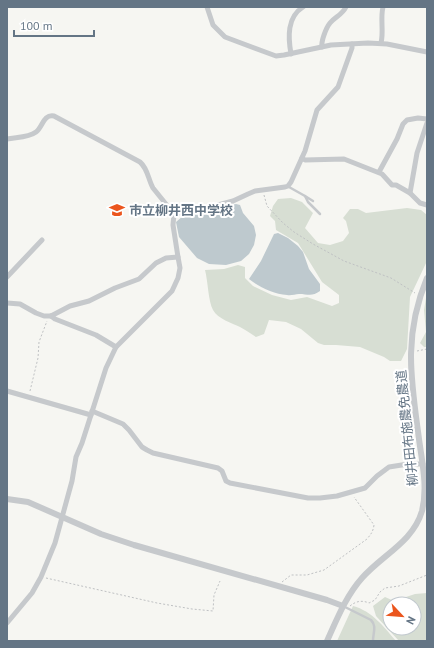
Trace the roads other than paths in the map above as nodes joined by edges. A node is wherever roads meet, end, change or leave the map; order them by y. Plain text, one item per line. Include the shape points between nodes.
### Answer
1 (207, 7) edge
2 (303, 7) edge
3 (346, 7) edge
4 (383, 7) edge
5 (381, 43) junction
6 (352, 44) junction
7 (322, 47) junction
8 (427, 52) edge
9 (291, 54) junction
10 (427, 119) edge
11 (427, 123) edge
12 (7, 139) edge
13 (302, 158) junction
14 (379, 172) junction
15 (288, 186) junction
16 (410, 193) junction
17 (305, 196) junction
18 (313, 201) dead end
19 (427, 206) edge
20 (174, 214) junction
21 (320, 214) dead end
22 (42, 240) dead end
23 (178, 257) junction
24 (7, 277) edge
25 (427, 278) edge
26 (7, 302) edge
27 (50, 316) junction
28 (116, 348) junction
29 (7, 391) edge
30 (91, 413) junction
31 (423, 464) junction
32 (7, 498) edge
33 (62, 516) junction
34 (345, 607) junction
35 (7, 623) edge
36 (327, 641) edge
37 (373, 641) edge

1 - 9 street via 213,25 225,37 268,54
2 - 9 street via 289,26 288,41
3 - 7 street via 342,14 331,22 321,43
4 - 5 street
5 - 6 street
5 - 8 street
6 - 7 street
6 - 13 street via 338,87 317,110
7 - 9 street
10 - 14 street via 407,120 403,124
11 - 16 street via 417,153
12 - 20 street via 31,135 37,132 46,117 54,116 140,162 146,169 150,184
13 - 14 street via 344,159
13 - 15 street
14 - 16 street via 392,185
15 - 17 lane
15 - 20 street via 248,194 199,210
16 - 19 street
17 - 18 lane
17 - 21 lane
20 - 23 street via 173,225
22 - 24 street
23 - 27 street via 166,258 156,263 139,279
23 - 28 street via 180,268 172,291
25 - 31 street, 柳井田布施農免農道 via 414,318 411,359
26 - 27 street via 20,304 36,313
27 - 28 street via 96,334
28 - 30 street via 106,368
29 - 30 street
30 - 31 street via 123,424 142,447 153,453 218,468 230,483 308,498 352,493 365,488 389,467
30 - 33 street via 76,457
31 - 34 street, 柳井田布施農免農道 via 424,496 417,522 404,541 362,578
32 - 33 street via 28,502
33 - 34 street via 101,534 134,545
33 - 35 street via 55,543 41,577 32,593
34 - 36 street, 柳井田布施農免農道
34 - 37 lane via 374,623

